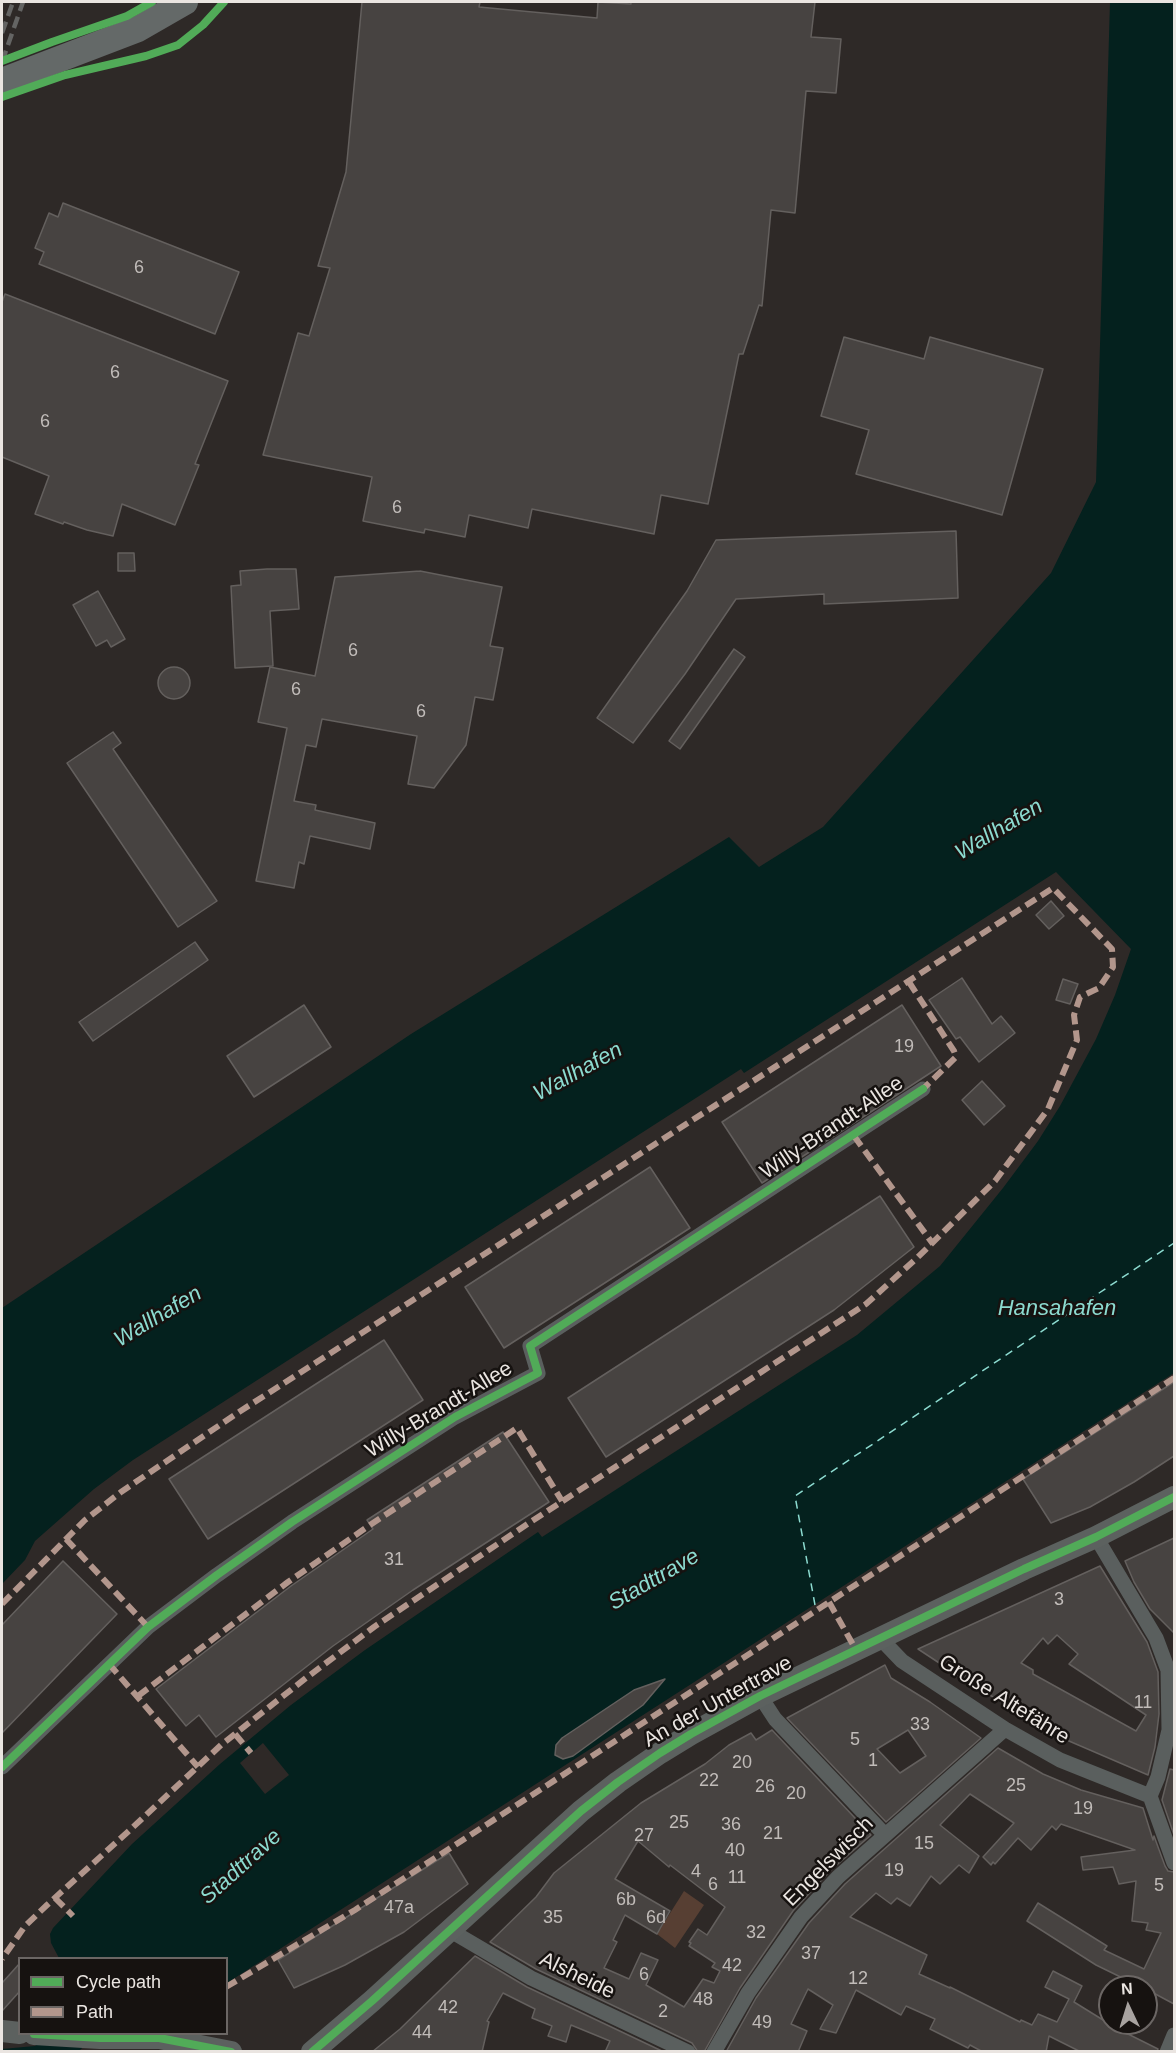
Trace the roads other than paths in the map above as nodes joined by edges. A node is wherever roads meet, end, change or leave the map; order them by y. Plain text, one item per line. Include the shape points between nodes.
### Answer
1 (185, 2) edge
2 (2, 81) edge
3 (923, 1089) dead end
4 (1174, 1497) edge
5 (1096, 1537) junction
6 (880, 1638) junction
7 (759, 1696) junction
8 (1005, 1729) junction
9 (2, 1767) edge
10 (1150, 1796) junction
11 (885, 1835) junction
12 (1174, 1863) edge
13 (451, 1931) junction
14 (50, 2035) edge
15 (1174, 2035) edge
16 (149, 2036) edge
17 (231, 2052) edge
18 (312, 2052) edge
19 (688, 2052) edge
20 (714, 2052) edge
21 (1167, 2052) edge

1 - 2 main road via 138,29
3 - 9 street, Willy-Brandt-Allee via 530,1346 538,1372 456,1417 217,1575 140,1635
4 - 5 main road, An der Untertrave
5 - 6 main road, An der Untertrave
5 - 10 street via 1156,1638 1168,1671 1169,1730
6 - 7 main road, An der Untertrave
6 - 8 street, Große Altefähre via 902,1660
7 - 11 street via 775,1719
7 - 13 main road, An der Untertrave via 691,1734 603,1793
8 - 10 street, Große Altefähre via 1060,1760
8 - 11 street, Engelswisch
10 - 12 street
11 - 20 street, Engelswisch via 801,1917 748,1993
13 - 18 main road, An der Untertrave
13 - 19 street, Alsheide via 542,1983
14 - 16 main road
15 - 21 street
16 - 17 main road

